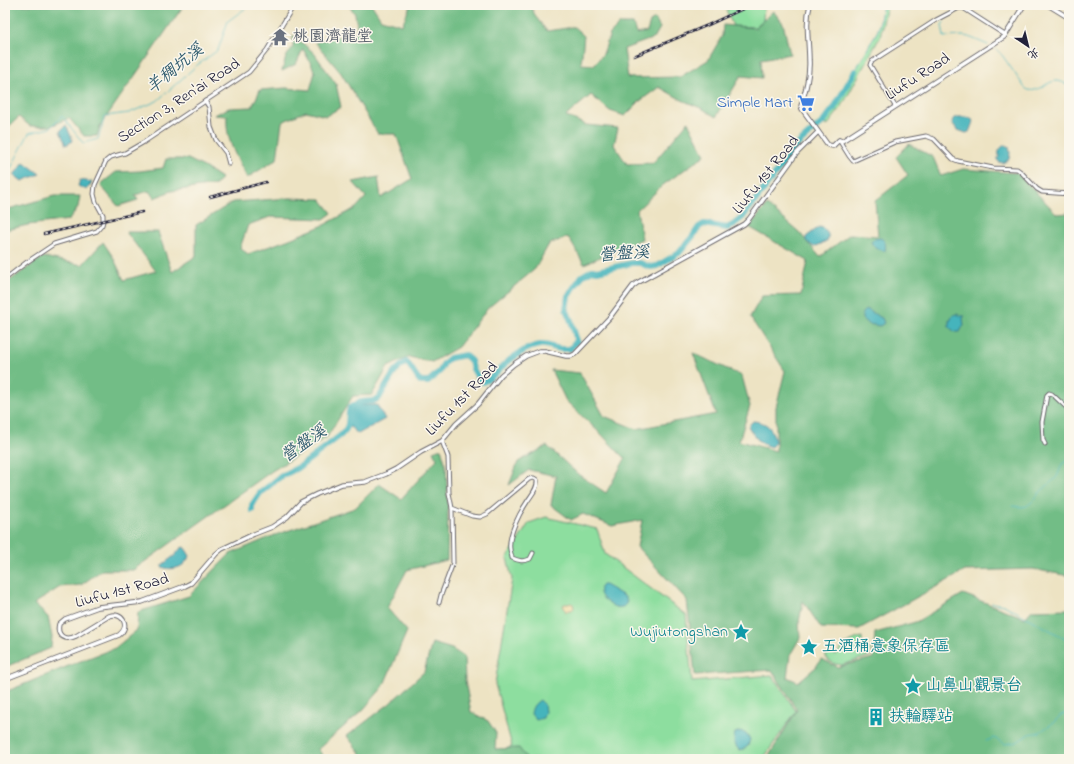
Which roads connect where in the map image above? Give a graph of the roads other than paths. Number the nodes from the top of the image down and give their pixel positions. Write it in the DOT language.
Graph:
graph roads {
  1 [pos="294,5"];
  2 [pos="810,5"];
  3 [pos="1024,5"];
  4 [pos="1048,5"];
  5 [pos="1069,18"];
  6 [pos="1005,35"];
  7 [pos="206,101"];
  8 [pos="895,106"];
  9 [pos="818,132"];
  10 [pos="839,140"];
  11 [pos="229,164"];
  12 [pos="1069,194"];
  13 [pos="5,279"];
  14 [pos="1069,410"];
  15 [pos="442,441"];
  16 [pos="1045,444"];
  17 [pos="452,508"];
  18 [pos="533,553"];
  19 [pos="439,603"];
  20 [pos="5,679"];
  1 -- 7 [label="street, Section 3, Ren'ai Road"];
  2 -- 9 [label="street"];
  3 -- 6 [label="street, Liufu Road"];
  4 -- 5 [label="street"];
  6 -- 8 [label="street, Liufu Road"];
  6 -- 8 [label="street"];
  7 -- 11 [label="street"];
  7 -- 13 [label="street, Section 3, Ren'ai Road"];
  8 -- 10 [label="street, Liufu Road"];
  9 -- 10 [label="street, Liufu Road"];
  9 -- 15 [label="street, Liufu 1st Road"];
  10 -- 12 [label="street"];
  14 -- 16 [label="street"];
  15 -- 17 [label="street"];
  15 -- 20 [label="street, Liufu 1st Road"];
  17 -- 18 [label="street"];
  17 -- 19 [label="street"];
}
